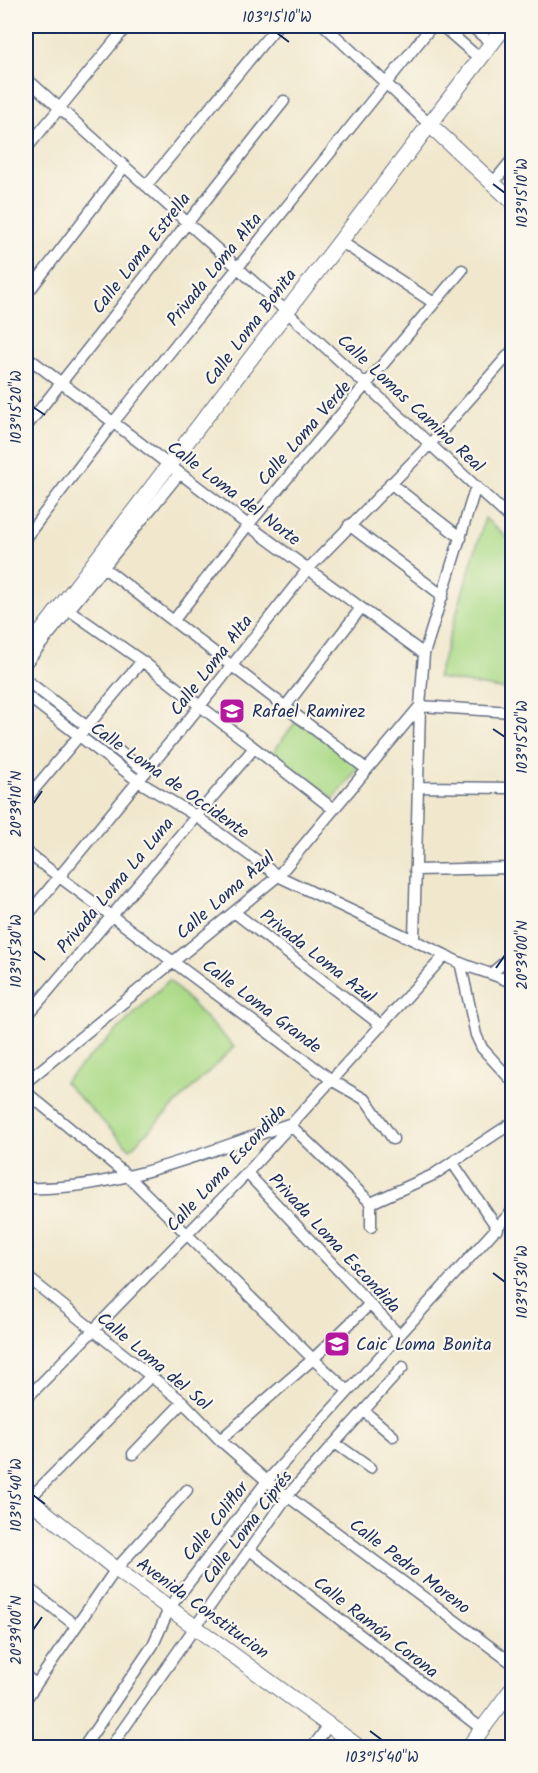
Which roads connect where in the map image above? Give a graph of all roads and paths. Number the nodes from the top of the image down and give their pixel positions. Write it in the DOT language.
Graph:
graph roads {
  1 [pos="127,26"];
  2 [pos="277,26"];
  3 [pos="325,26"];
  4 [pos="432,26"];
  5 [pos="442,26"];
  6 [pos="471,26"];
  7 [pos="505,26"];
  8 [pos="491,43"];
  9 [pos="479,58"];
  10 [pos="26,78"];
  11 [pos="387,83"];
  12 [pos="284,101"];
  13 [pos="59,108"];
  14 [pos="429,124"];
  15 [pos="26,149"];
  16 [pos="513,160"];
  17 [pos="124,167"];
  18 [pos="493,183"];
  19 [pos="146,186"];
  20 [pos="513,201"];
  21 [pos="186,223"];
  22 [pos="340,241"];
  23 [pos="237,266"];
  24 [pos="462,270"];
  25 [pos="26,295"];
  26 [pos="435,303"];
  27 [pos="286,311"];
  28 [pos="513,351"];
  29 [pos="26,356"];
  30 [pos="59,383"];
  31 [pos="367,386"];
  32 [pos="112,424"];
  33 [pos="26,427"];
  34 [pos="431,443"];
  35 [pos="174,470"];
  36 [pos="390,483"];
  37 [pos="476,486"];
  38 [pos="513,520"];
  39 [pos="248,525"];
  40 [pos="350,525"];
  41 [pos="26,537"];
  42 [pos="461,538"];
  43 [pos="103,567"];
  44 [pos="308,569"];
  45 [pos="442,596"];
  46 [pos="361,608"];
  47 [pos="69,610"];
  48 [pos="174,620"];
  49 [pos="26,651"];
  50 [pos="424,654"];
  51 [pos="142,661"];
  52 [pos="26,663"];
  53 [pos="232,666"];
  54 [pos="26,680"];
  55 [pos="26,695"];
  56 [pos="200,706"];
  57 [pos="420,706"];
  58 [pos="285,707"];
  59 [pos="513,712"];
  60 [pos="87,726"];
  61 [pos="79,737"];
  62 [pos="254,748"];
  63 [pos="365,768"];
  64 [pos="146,772"];
  65 [pos="138,781"];
  66 [pos="418,787"];
  67 [pos="513,788"];
  68 [pos="26,799"];
  69 [pos="332,808"];
  70 [pos="196,816"];
  71 [pos="26,852"];
  72 [pos="513,868"];
  73 [pos="415,870"];
  74 [pos="278,876"];
  75 [pos="59,877"];
  76 [pos="234,912"];
  77 [pos="112,915"];
  78 [pos="26,917"];
  79 [pos="414,940"];
  80 [pos="446,956"];
  81 [pos="513,956"];
  82 [pos="174,960"];
  83 [pos="461,966"];
  84 [pos="493,972"];
  85 [pos="513,983"];
  86 [pos="26,1017"];
  87 [pos="382,1026"];
  88 [pos="333,1081"];
  89 [pos="513,1081"];
  90 [pos="26,1082"];
  91 [pos="26,1092"];
  92 [pos="513,1123"];
  93 [pos="289,1124"];
  94 [pos="393,1139"];
  95 [pos="452,1162"];
  96 [pos="247,1173"];
  97 [pos="129,1176"];
  98 [pos="26,1188"];
  99 [pos="371,1203"];
  100 [pos="513,1211"];
  101 [pos="371,1227"];
  102 [pos="498,1229"];
  103 [pos="185,1235"];
  104 [pos="26,1276"];
  105 [pos="370,1304"];
  106 [pos="93,1330"];
  107 [pos="399,1335"];
  108 [pos="313,1359"];
  109 [pos="403,1367"];
  110 [pos="151,1376"];
  111 [pos="347,1390"];
  112 [pos="26,1397"];
  113 [pos="183,1402"];
  114 [pos="365,1412"];
  115 [pos="393,1436"];
  116 [pos="220,1440"];
  117 [pos="335,1443"];
  118 [pos="133,1454"];
  119 [pos="370,1468"];
  120 [pos="267,1481"];
  121 [pos="187,1490"];
  122 [pos="288,1495"];
  123 [pos="26,1499"];
  124 [pos="250,1550"];
  125 [pos="116,1569"];
  126 [pos="26,1586"];
  127 [pos="170,1607"];
  128 [pos="76,1626"];
  129 [pos="194,1626"];
  130 [pos="513,1663"];
  131 [pos="26,1676"];
  132 [pos="36,1685"];
  133 [pos="511,1694"];
  134 [pos="26,1699"];
  135 [pos="329,1725"];
  136 [pos="482,1730"];
  137 [pos="83,1748"];
  138 [pos="110,1748"];
  139 [pos="312,1748"];
  140 [pos="360,1748"];
  141 [pos="468,1748"];
  1 -- 13 [label="street"];
  2 -- 19 [label="street"];
  3 -- 11 [label="street"];
  4 -- 11 [label="street, Privada Loma Alta"];
  5 -- 9 [label="street"];
  6 -- 8 [label="street"];
  7 -- 8 [label="street, Calle Loma Bonita"];
  8 -- 9 [label="street, Calle Loma Bonita"];
  9 -- 14 [label="street, Calle Loma Bonita"];
  10 -- 13 [label="street, Calle Lomas Camino Real"];
  11 -- 14 [label="street"];
  11 -- 23 [label="street, Privada Loma Alta"];
  12 -- 21 [label="street, Calle Loma Estrella"];
  13 -- 15 [label="street"];
  13 -- 17 [label="street, Calle Lomas Camino Real"];
  14 -- 18 [label="street"];
  14 -- 22 [label="street, Calle Loma Bonita"];
  16 -- 18 [label="street"];
  17 -- 19 [label="street, Calle Lomas Camino Real"];
  17 -- 25 [label="street"];
  18 -- 20 [label="street"];
  19 -- 21 [label="street, Calle Lomas Camino Real"];
  21 -- 23 [label="street, Calle Lomas Camino Real"];
  21 -- 30 [label="street, Calle Loma Estrella"];
  22 -- 26 [label="street"];
  22 -- 27 [label="street, Calle Loma Bonita"];
  23 -- 27 [label="street, Calle Lomas Camino Real"];
  23 -- 32 [label="street, Privada Loma Alta"];
  24 -- 26 [label="street, Calle Loma Verde"];
  26 -- 31 [label="street, Calle Loma Verde"];
  27 -- 31 [label="street, Calle Lomas Camino Real"];
  27 -- 35 [label="street, Calle Loma Bonita"];
  28 -- 34 [label="street"];
  29 -- 30 [label="street, Calle Loma del Norte"];
  30 -- 32 [label="street, Calle Loma del Norte"];
  30 -- 33 [label="street, Calle Loma Estrella"];
  31 -- 34 [label="street, Calle Lomas Camino Real"];
  31 -- 39 [label="street, Calle Loma Verde"];
  32 -- 35 [label="street, Calle Loma del Norte"];
  32 -- 41 [label="street, Privada Loma Alta"];
  34 -- 36 [label="street, Calle Loma Alta"];
  34 -- 37 [label="street, Calle Lomas Camino Real"];
  35 -- 39 [label="street, Calle Loma del Norte"];
  35 -- 43 [label="street"];
  35 -- 49 [label="street, Calle Loma Bonita"];
  36 -- 40 [label="street, Calle Loma Alta"];
  36 -- 42 [label="street"];
  37 -- 38 [label="street, Calle Lomas Camino Real"];
  37 -- 42 [label="street"];
  39 -- 44 [label="street, Calle Loma del Norte"];
  39 -- 48 [label="street, Calle Loma Verde"];
  40 -- 44 [label="street, Calle Loma Alta"];
  40 -- 45 [label="street"];
  42 -- 45 [label="street"];
  43 -- 47 [label="street"];
  43 -- 48 [label="street"];
  44 -- 46 [label="street, Calle Loma del Norte"];
  44 -- 53 [label="street, Calle Loma Alta"];
  45 -- 50 [label="street"];
  46 -- 50 [label="street, Calle Loma del Norte"];
  46 -- 58 [label="street"];
  47 -- 51 [label="street"];
  47 -- 52 [label="street"];
  48 -- 53 [label="street"];
  50 -- 57 [label="street"];
  51 -- 56 [label="street"];
  51 -- 60 [label="street"];
  53 -- 56 [label="street, Calle Loma Alta"];
  53 -- 58 [label="street"];
  54 -- 60 [label="street"];
  55 -- 61 [label="street, Calle Loma de Occidente"];
  56 -- 62 [label="street"];
  56 -- 64 [label="street, Calle Loma Alta"];
  57 -- 59 [label="street"];
  57 -- 63 [label="street, Calle Loma Azul"];
  57 -- 66 [label="street"];
  58 -- 63 [label="street"];
  60 -- 61 [label="street"];
  60 -- 64 [label="street"];
  61 -- 65 [label="street, Calle Loma de Occidente"];
  61 -- 68 [label="street"];
  62 -- 69 [label="street"];
  62 -- 70 [label="street, Privada Loma La Luna"];
  63 -- 69 [label="street, Calle Loma Azul"];
  64 -- 65 [label="street, Calle Loma Alta"];
  65 -- 70 [label="street, Calle Loma de Occidente"];
  65 -- 75 [label="street, Calle Loma Alta"];
  66 -- 67 [label="street"];
  66 -- 73 [label="street"];
  69 -- 74 [label="street, Calle Loma Azul"];
  70 -- 74 [label="street, Calle Loma de Occidente"];
  70 -- 77 [label="street, Privada Loma La Luna"];
  71 -- 75 [label="street, Calle Loma Grande"];
  72 -- 73 [label="street"];
  73 -- 79 [label="street"];
  74 -- 76 [label="street, Calle Loma Azul"];
  74 -- 79 [label="street, Calle Loma de Occidente"];
  75 -- 77 [label="street, Calle Loma Grande"];
  75 -- 78 [label="street, Calle Loma Alta"];
  76 -- 82 [label="street, Calle Loma Azul"];
  76 -- 87 [label="street, Privada Loma Azul"];
  77 -- 82 [label="street, Calle Loma Grande"];
  77 -- 86 [label="street, Privada Loma La Luna"];
  79 -- 80 [label="street, Calle Loma de Occidente"];
  80 -- 83 [label="street, Calle Loma de Occidente"];
  80 -- 87 [label="street, Calle Loma Escondida"];
  81 -- 84 [label="street"];
  82 -- 88 [label="street, Calle Loma Grande"];
  82 -- 90 [label="street, Calle Loma Azul"];
  83 -- 84 [label="street, Calle Loma de Occidente"];
  83 -- 89 [label="street"];
  84 -- 85 [label="street, Calle Loma de Occidente"];
  87 -- 88 [label="street, Calle Loma Escondida"];
  88 -- 93 [label="street, Calle Loma Escondida"];
  88 -- 94 [label="street, Calle Loma Grande"];
  91 -- 97 [label="street"];
  92 -- 95 [label="street"];
  93 -- 96 [label="street, Calle Loma Escondida"];
  93 -- 97 [label="street"];
  93 -- 99 [label="street"];
  95 -- 99 [label="street"];
  95 -- 102 [label="street"];
  96 -- 103 [label="street, Calle Loma Escondida"];
  96 -- 105 [label="street, Privada Loma Escondida"];
  97 -- 98 [label="street"];
  97 -- 103 [label="street"];
  99 -- 101 [label="street"];
  100 -- 102 [label="street"];
  102 -- 107 [label="street"];
  103 -- 106 [label="street, Calle Loma Escondida"];
  103 -- 108 [label="street"];
  104 -- 106 [label="street, Calle Loma del Sol"];
  105 -- 107 [label="street, Privada Loma Escondida"];
  105 -- 108 [label="street"];
  106 -- 110 [label="street, Calle Loma del Sol"];
  106 -- 112 [label="street, Calle Loma Escondida"];
  107 -- 111 [label="street, Calle Coliflor"];
  108 -- 111 [label="street"];
  108 -- 116 [label="street"];
  109 -- 114 [label="street, Calle Loma Ciprés"];
  110 -- 113 [label="street, Calle Loma del Sol"];
  110 -- 123 [label="street"];
  111 -- 120 [label="street, Calle Coliflor"];
  113 -- 116 [label="street, Calle Loma del Sol"];
  113 -- 118 [label="street"];
  114 -- 115 [label="street"];
  114 -- 117 [label="street, Calle Loma Ciprés"];
  116 -- 120 [label="street, Calle Loma del Sol"];
  117 -- 119 [label="street"];
  117 -- 122 [label="street, Calle Loma Ciprés"];
  120 -- 122 [label="street, Calle Loma del Sol"];
  120 -- 127 [label="street, Calle Coliflor"];
  121 -- 125 [label="street"];
  122 -- 124 [label="street, Calle Loma Ciprés"];
  122 -- 130 [label="street, Calle Pedro Moreno"];
  123 -- 125 [label="street, Avenida Constitucion"];
  124 -- 129 [label="street, Calle Loma Ciprés"];
  124 -- 136 [label="street, Calle Ramón Corona"];
  125 -- 127 [label="street, Avenida Constitucion"];
  125 -- 128 [label="street"];
  126 -- 128 [label="street"];
  127 -- 129 [label="street, Avenida Constitucion"];
  127 -- 137 [label="street, Calle Coliflor"];
  128 -- 132 [label="street"];
  129 -- 135 [label="street, Avenida Constitucion"];
  129 -- 138 [label="street, Calle Loma Ciprés"];
  131 -- 132 [label="street"];
  132 -- 134 [label="street"];
  133 -- 136 [label="street"];
  135 -- 139 [label="street"];
  135 -- 140 [label="street, Avenida Constitucion"];
  136 -- 141 [label="street"];
}
